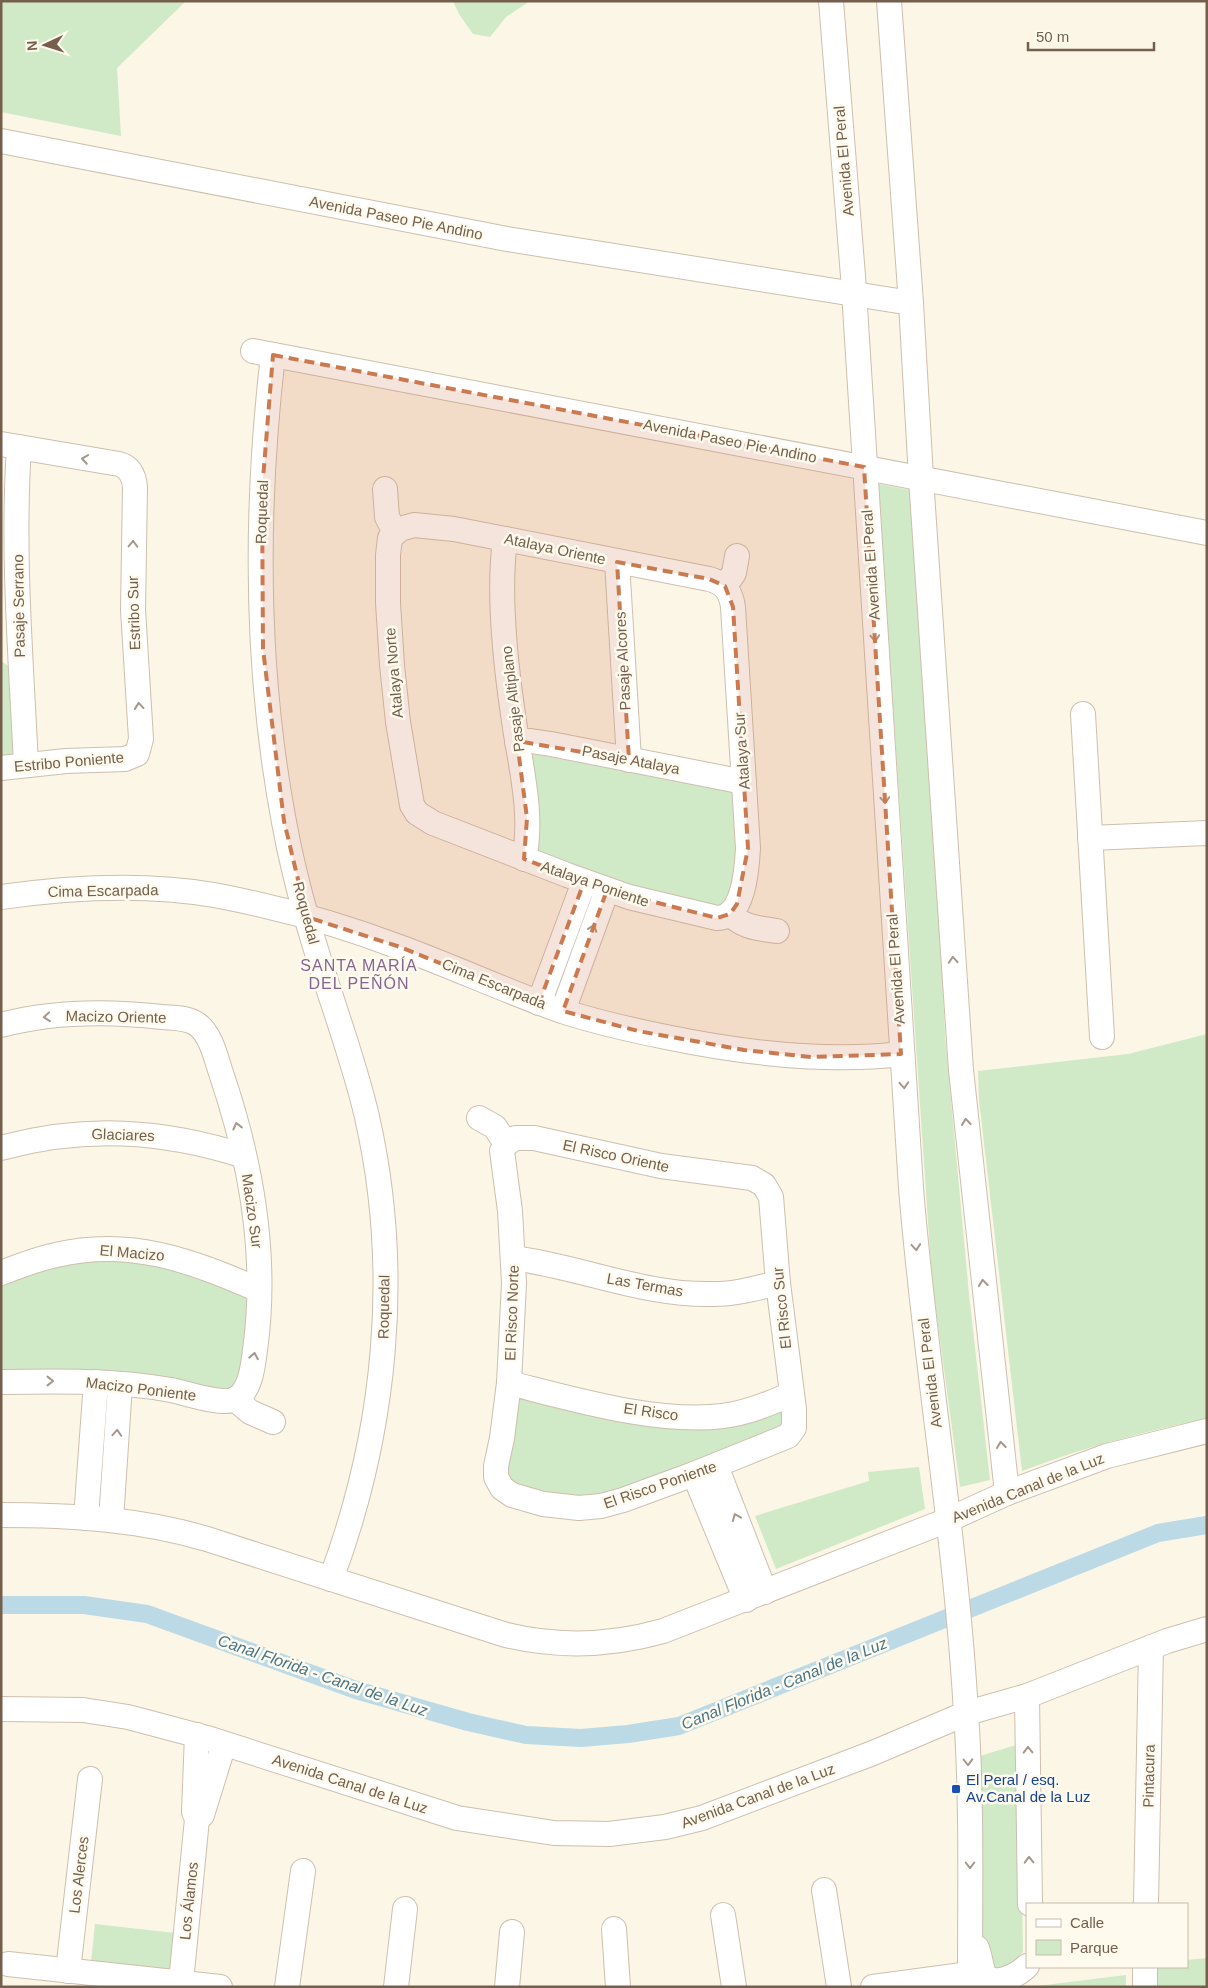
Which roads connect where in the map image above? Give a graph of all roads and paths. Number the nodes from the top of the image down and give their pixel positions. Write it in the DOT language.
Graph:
graph roads {
  1 [pos="831,1"];
  2 [pos="889,1"];
  3 [pos="1,141"];
  4 [pos="854,295"];
  5 [pos="911,303"];
  6 [pos="263,353"];
  7 [pos="10,446"];
  8 [pos="864,467"];
  9 [pos="921,478"];
  10 [pos="385,489"];
  11 [pos="395,532"];
  12 [pos="1207,533"];
  13 [pos="505,539"];
  14 [pos="737,556"];
  15 [pos="617,562"];
  16 [pos="725,586"];
  17 [pos="10,655"];
  18 [pos="1083,714"];
  19 [pos="517,742"];
  20 [pos="137,754"];
  21 [pos="629,760"];
  22 [pos="26,765"];
  23 [pos="1,768"];
  24 [pos="744,782"];
  25 [pos="417,813"];
  26 [pos="1207,833"];
  27 [pos="1090,838"];
  28 [pos="524,859"];
  29 [pos="584,882"];
  30 [pos="607,890"];
  31 [pos="1,897"];
  32 [pos="730,914"];
  33 [pos="307,917"];
  34 [pos="777,930"];
  35 [pos="539,1003"];
  36 [pos="563,1011"];
  37 [pos="1,1025"];
  38 [pos="199,1026"];
  39 [pos="1102,1037"];
  40 [pos="901,1054"];
  41 [pos="479,1118"];
  42 [pos="506,1144"];
  43 [pos="1,1148"];
  44 [pos="244,1156"];
  45 [pos="764,1185"];
  46 [pos="513,1258"];
  47 [pos="1,1273"];
  48 [pos="778,1283"];
  49 [pos="259,1290"];
  50 [pos="1,1382"];
  51 [pos="96,1382"];
  52 [pos="509,1383"];
  53 [pos="120,1385"];
  54 [pos="791,1394"];
  55 [pos="235,1399"];
  56 [pos="273,1422"];
  57 [pos="1207,1431"];
  58 [pos="792,1432"];
  59 [pos="716,1466"];
  60 [pos="694,1474"];
  61 [pos="498,1483"];
  62 [pos="1007,1493"];
  63 [pos="8,1515"];
  64 [pos="86,1518"];
  65 [pos="111,1520"];
  66 [pos="948,1520"];
  67 [pos="331,1579"];
  68 [pos="756,1596"];
  69 [pos="1207,1629"];
  70 [pos="1151,1648"];
  71 [pos="1027,1696"];
  72 [pos="1,1709"];
  73 [pos="966,1713"];
  74 [pos="197,1735"];
  75 [pos="224,1744"];
  76 [pos="90,1779"];
  77 [pos="197,1819"];
  78 [pos="303,1871"];
  79 [pos="824,1890"];
  80 [pos="1030,1903"];
  81 [pos="1146,1903"];
  82 [pos="405,1909"];
  83 [pos="723,1916"];
  84 [pos="614,1929"];
  85 [pos="512,1932"];
  86 [pos="970,1936"];
  87 [pos="8,1964"];
  88 [pos="1026,1967"];
  89 [pos="1030,1968"];
  90 [pos="1145,1968"];
  91 [pos="68,1971"];
  92 [pos="971,1981"];
  93 [pos="181,1982"];
  94 [pos="220,1987"];
  95 [pos="287,1987"];
  96 [pos="396,1987"];
  97 [pos="506,1987"];
  98 [pos="618,1987"];
  99 [pos="734,1987"];
  100 [pos="839,1987"];
  101 [pos="873,1987"];
  102 [pos="1030,1987"];
  103 [pos="1145,1987"];
  1 -- 4 [label="street, Avenida El Peral"];
  2 -- 5 [label="street"];
  3 -- 4 [label="street, Avenida Paseo Pie Andino"];
  4 -- 5 [label="street, Avenida Paseo Pie Andino"];
  4 -- 8 [label="street, Avenida El Peral"];
  5 -- 9 [label="street"];
  6 -- 8 [label="street, Avenida Paseo Pie Andino"];
  6 -- 33 [label="street, Roquedal"];
  7 -- 17 [label="street, Pasaje Serrano"];
  20 -- 7 [label="street, Estribo Sur, one-way"];
  8 -- 9 [label="street, Avenida Paseo Pie Andino"];
  8 -- 40 [label="street, Avenida El Peral, one-way"];
  9 -- 12 [label="street, Avenida Paseo Pie Andino"];
  62 -- 9 [label="street, one-way"];
  10 -- 11 [label="street"];
  11 -- 13 [label="street, Atalaya Oriente"];
  11 -- 25 [label="street, Atalaya Norte"];
  13 -- 15 [label="street, Atalaya Oriente"];
  13 -- 19 [label="street, Pasaje Altiplano"];
  14 -- 16 [label="street"];
  15 -- 16 [label="street, Atalaya Oriente"];
  15 -- 21 [label="street, Pasaje Alcores"];
  16 -- 24 [label="street, Atalaya Sur"];
  17 -- 22 [label="street, Pasaje Serrano"];
  18 -- 27 [label="street"];
  19 -- 21 [label="street, Pasaje Atalaya"];
  19 -- 28 [label="street, Pasaje Altiplano"];
  20 -- 22 [label="street, Estribo Poniente"];
  21 -- 24 [label="street, Pasaje Atalaya"];
  22 -- 23 [label="street, Estribo Poniente"];
  24 -- 32 [label="street, Atalaya Sur"];
  25 -- 28 [label="street, Atalaya Poniente"];
  26 -- 27 [label="street"];
  27 -- 39 [label="street"];
  28 -- 29 [label="street, Atalaya Poniente"];
  29 -- 30 [label="street, Atalaya Poniente"];
  29 -- 35 [label="street"];
  30 -- 32 [label="street, Atalaya Poniente"];
  36 -- 30 [label="street, one-way"];
  31 -- 33 [label="street, Cima Escarpada"];
  32 -- 34 [label="street"];
  33 -- 35 [label="street, Cima Escarpada"];
  33 -- 67 [label="street, Roquedal"];
  35 -- 36 [label="street, Cima Escarpada"];
  36 -- 40 [label="street, Cima Escarpada"];
  38 -- 37 [label="street, Macizo Oriente, one-way"];
  44 -- 38 [label="street, Macizo Sur, one-way"];
  40 -- 66 [label="street, Avenida El Peral, one-way"];
  41 -- 42 [label="street"];
  42 -- 45 [label="street, El Risco Oriente"];
  42 -- 46 [label="street, El Risco Norte"];
  43 -- 44 [label="street, Glaciares"];
  44 -- 49 [label="street, Macizo Sur"];
  45 -- 48 [label="street, El Risco Sur"];
  46 -- 48 [label="street, Las Termas"];
  46 -- 52 [label="street, El Risco Norte"];
  47 -- 49 [label="street, El Macizo"];
  48 -- 54 [label="street, El Risco Sur"];
  55 -- 49 [label="street, Macizo Sur, one-way"];
  50 -- 51 [label="street, Macizo Poniente, one-way"];
  51 -- 53 [label="street, Macizo Poniente"];
  51 -- 64 [label="street"];
  52 -- 54 [label="street, El Risco"];
  52 -- 61 [label="street, El Risco Norte"];
  53 -- 55 [label="street, Macizo Poniente"];
  65 -- 53 [label="street, one-way"];
  54 -- 58 [label="street, El Risco Sur"];
  55 -- 56 [label="street"];
  57 -- 62 [label="street, Avenida Canal de la Luz"];
  58 -- 59 [label="street, El Risco Poniente"];
  59 -- 60 [label="street, El Risco Poniente"];
  68 -- 59 [label="street, one-way"];
  60 -- 61 [label="street, El Risco Poniente"];
  60 -- 68 [label="street"];
  62 -- 66 [label="street, Avenida Canal de la Luz"];
  63 -- 64 [label="street, Avenida Canal de la Luz"];
  64 -- 65 [label="street, Avenida Canal de la Luz"];
  65 -- 67 [label="street, Avenida Canal de la Luz"];
  66 -- 68 [label="street, Avenida Canal de la Luz"];
  66 -- 73 [label="street, Avenida El Peral"];
  67 -- 68 [label="street, Avenida Canal de la Luz"];
  69 -- 70 [label="street, Avenida Canal de la Luz"];
  70 -- 71 [label="street, Avenida Canal de la Luz"];
  70 -- 81 [label="street, Pintacura"];
  71 -- 73 [label="street, Avenida Canal de la Luz"];
  80 -- 71 [label="street, one-way"];
  72 -- 74 [label="street, Avenida Canal de la Luz"];
  73 -- 75 [label="street, Avenida Canal de la Luz"];
  73 -- 86 [label="street, Avenida El Peral, one-way"];
  74 -- 75 [label="street, Avenida Canal de la Luz"];
  74 -- 77 [label="street, Los Álamos"];
  75 -- 77 [label="street, Los Álamos"];
  76 -- 91 [label="street, Los Alerces"];
  77 -- 93 [label="street, Los Álamos"];
  78 -- 95 [label="street"];
  79 -- 100 [label="street"];
  82 -- 96 [label="street"];
  83 -- 99 [label="street"];
  84 -- 98 [label="street"];
  85 -- 97 [label="street"];
  86 -- 88 [label="street, Avenida El Peral"];
  86 -- 92 [label="street, Avenida El Peral"];
  87 -- 91 [label="street"];
  89 -- 102 [label="street"];
  90 -- 103 [label="street"];
  91 -- 93 [label="street"];
  92 -- 101 [label="street"];
  93 -- 94 [label="street"];
}
